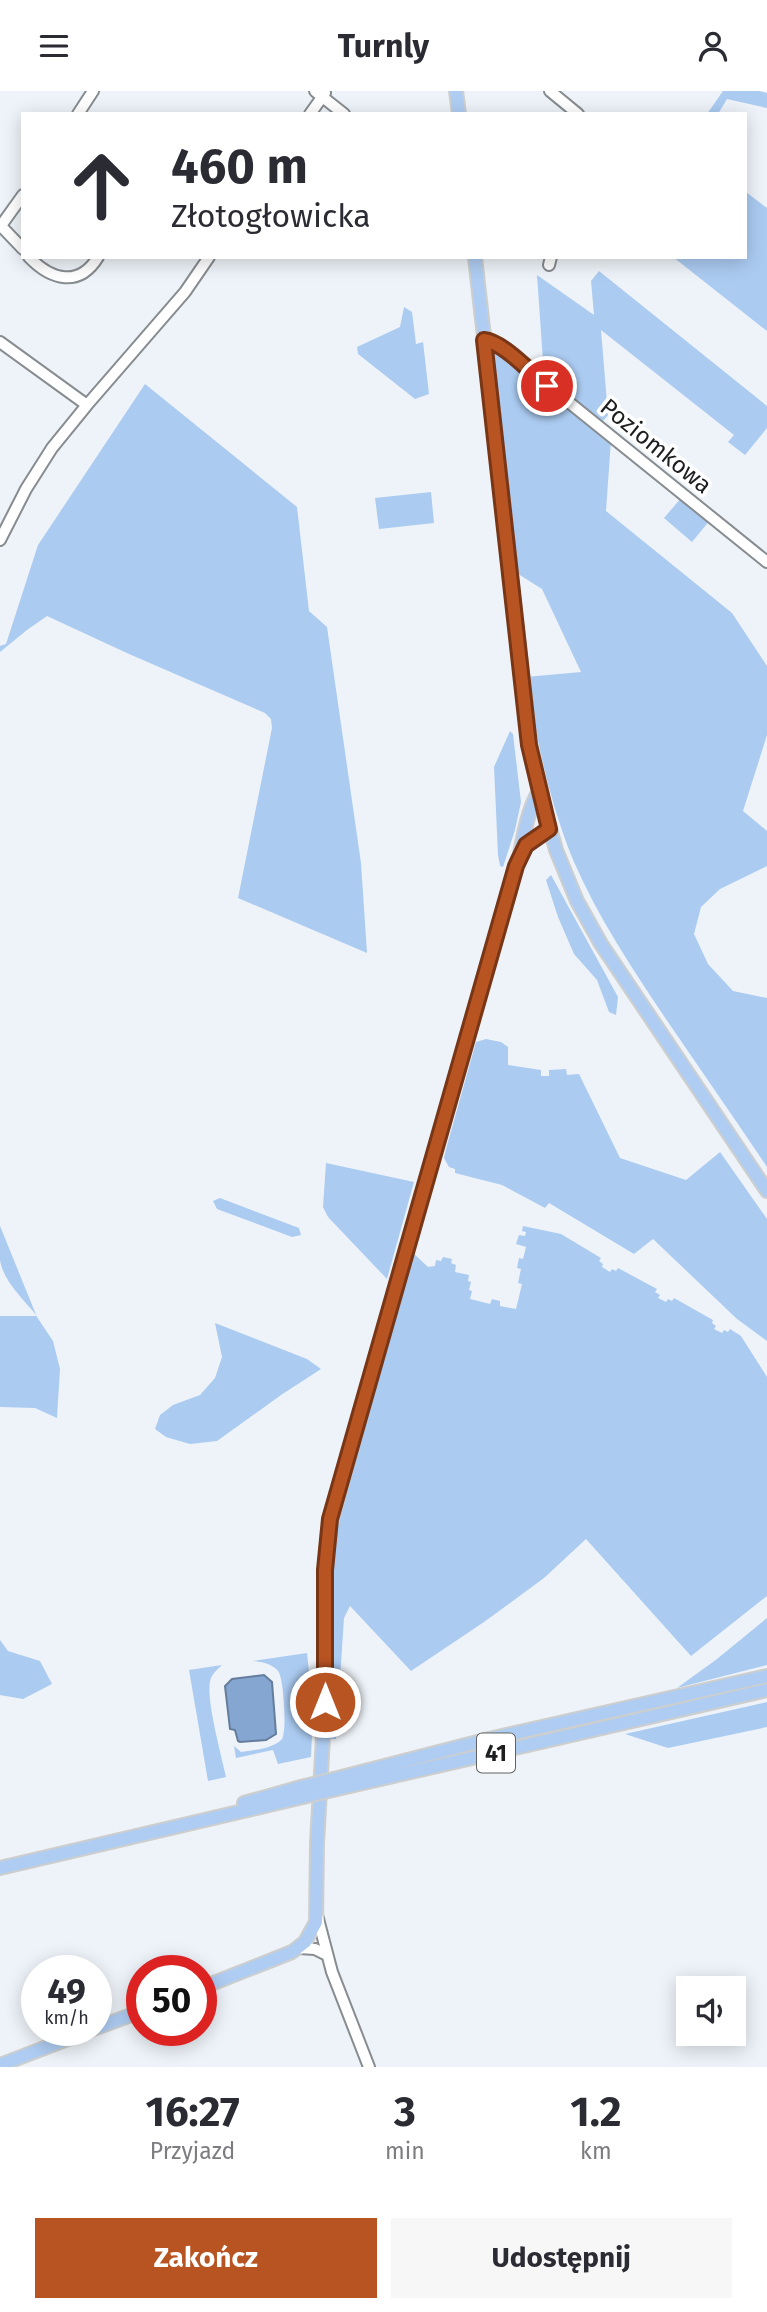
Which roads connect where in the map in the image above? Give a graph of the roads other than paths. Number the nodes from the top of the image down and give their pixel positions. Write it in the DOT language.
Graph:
graph roads {
  1 [pos="93,91"];
  2 [pos="456,91"];
  3 [pos="550,91"];
  4 [pos="321,93"];
  5 [pos="79,112"];
  6 [pos="311,112"];
  7 [pos="343,112"];
  8 [pos="459,112"];
  9 [pos="576,112"];
  10 [pos="21,198"];
  11 [pos="0,227"];
  12 [pos="21,247"];
  13 [pos="32,259"];
  14 [pos="96,259"];
  15 [pos="208,259"];
  16 [pos="475,259"];
  17 [pos="484,340"];
  18 [pos="0,342"];
  19 [pos="87,405"];
  20 [pos="0,540"];
  21 [pos="767,562"];
  22 [pos="539,791"];
  23 [pos="549,829"];
  24 [pos="524,835"];
  25 [pos="556,850"];
  26 [pos="520,854"];
  27 [pos="767,1192"];
  28 [pos="767,1677"];
  29 [pos="767,1690"];
  30 [pos="335,1784"];
  31 [pos="302,1792"];
  32 [pos="0,1860"];
  33 [pos="0,1868"];
  34 [pos="317,1915"];
  35 [pos="299,1948"];
  36 [pos="327,1955"];
  37 [pos="217,1982"];
  38 [pos="49,2046"];
  39 [pos="0,2065"];
  40 [pos="369,2067"];
  1 -- 5 [label="street"];
  2 -- 8 [label="main road"];
  3 -- 9 [label="street"];
  4 -- 6 [label="street"];
  4 -- 7 [label="street"];
  10 -- 11 [label="street"];
  11 -- 12 [label="street"];
  13 -- 14 [label="street"];
  15 -- 19 [label="street"];
  16 -- 17 [label="main road"];
  17 -- 21 [label="street, Poziomkowa"];
  17 -- 22 [label="main road"];
  18 -- 19 [label="street"];
  19 -- 20 [label="street"];
  22 -- 23 [label="main road"];
  22 -- 24 [label="main road"];
  23 -- 24 [label="main road"];
  23 -- 25 [label="main road"];
  23 -- 26 [label="main road"];
  24 -- 26 [label="main road"];
  25 -- 26 [label="main road"];
  25 -- 27 [label="main road"];
  26 -- 34 [label="main road"];
  28 -- 30 [label="main road, 41"];
  29 -- 30 [label="main road, 41"];
  30 -- 31 [label="main road, 41, bridge"];
  31 -- 32 [label="main road, 41"];
  31 -- 33 [label="main road, 41"];
  34 -- 35 [label="main road"];
  34 -- 36 [label="street"];
  35 -- 36 [label="street"];
  35 -- 37 [label="main road"];
  36 -- 40 [label="street"];
  38 -- 39 [label="main road"];
}
